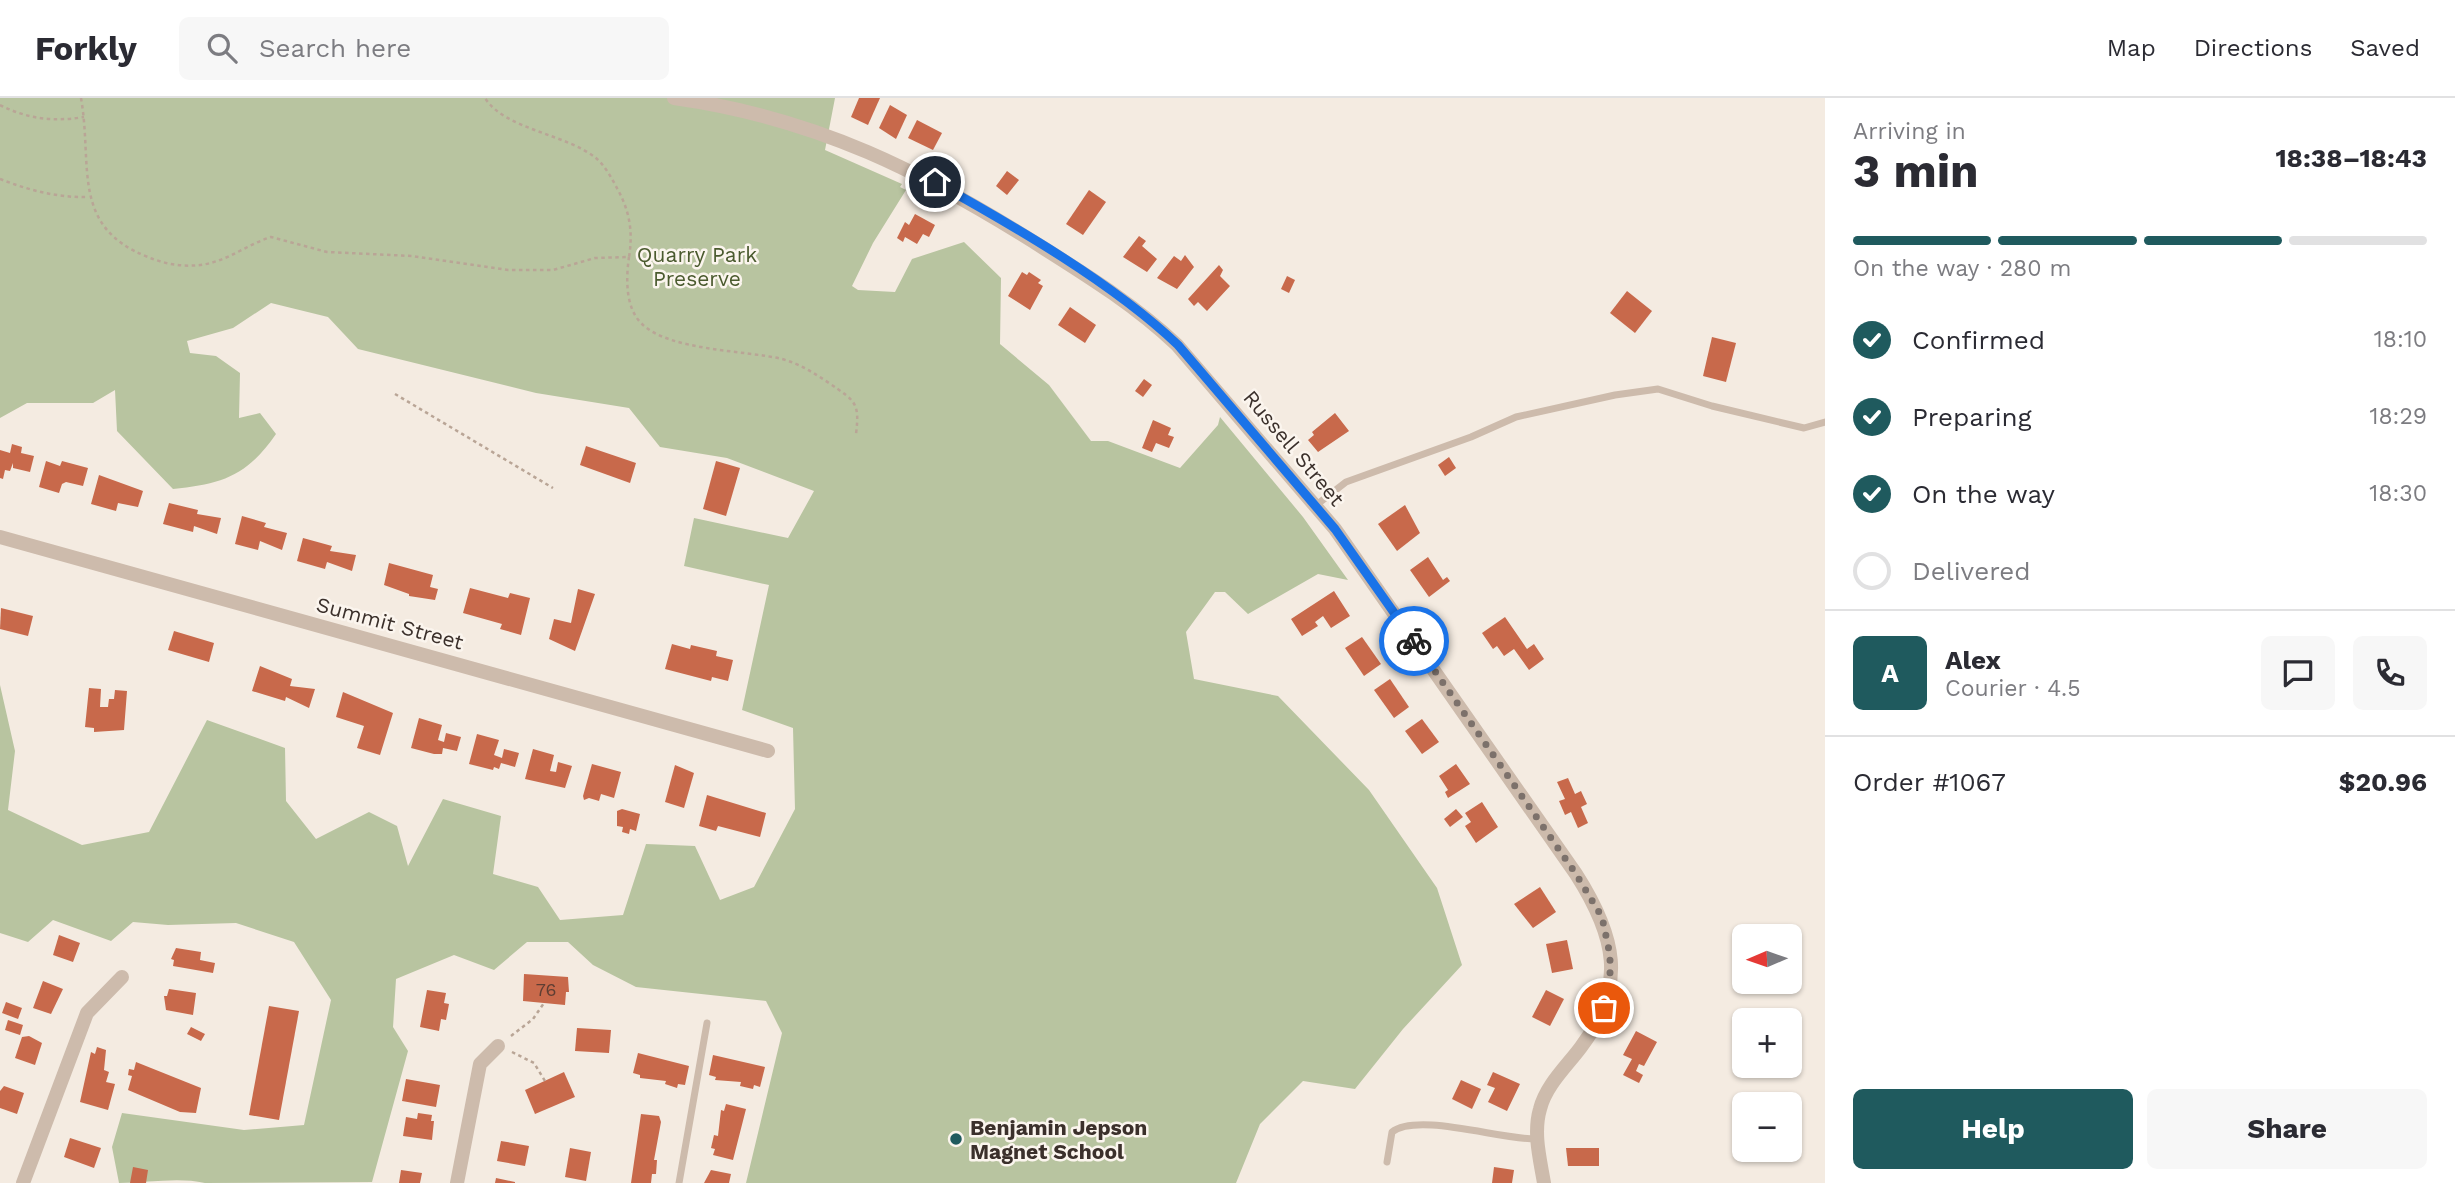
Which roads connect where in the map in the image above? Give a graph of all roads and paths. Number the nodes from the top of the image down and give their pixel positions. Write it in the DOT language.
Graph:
graph roads {
  1 [pos="80,98"];
  2 [pos="485,98"];
  3 [pos="674,98"];
  4 [pos="0,105"];
  5 [pos="84,117"];
  6 [pos="0,179"];
  7 [pos="90,197"];
  8 [pos="629,257"];
  9 [pos="395,394"];
  10 [pos="1825,422"];
  11 [pos="856,434"];
  12 [pos="553,488"];
  13 [pos="1315,506"];
  14 [pos="0,537"];
  15 [pos="768,751"];
  16 [pos="122,977"];
  17 [pos="544,1003"];
  18 [pos="707,1023"];
  19 [pos="498,1046"];
  20 [pos="545,1081"];
  21 [pos="1537,1139"];
  22 [pos="1387,1162"];
  23 [pos="23,1183"];
  24 [pos="457,1183"];
  25 [pos="679,1183"];
  26 [pos="1544,1183"];
  1 -- 5 [label="path"];
  2 -- 8 [label="path"];
  3 -- 13 [label="street, Russell Street"];
  4 -- 5 [label="path"];
  5 -- 7 [label="path"];
  6 -- 7 [label="path"];
  7 -- 8 [label="path"];
  8 -- 11 [label="path"];
  9 -- 12 [label="path"];
  10 -- 13 [label="lane"];
  13 -- 21 [label="street, Russell Street"];
  14 -- 15 [label="street, Summit Street"];
  16 -- 23 [label="street"];
  17 -- 19 [label="path"];
  18 -- 25 [label="lane"];
  19 -- 20 [label="path"];
  19 -- 24 [label="street"];
  21 -- 22 [label="lane"];
  21 -- 26 [label="street, Russell Street"];
}
